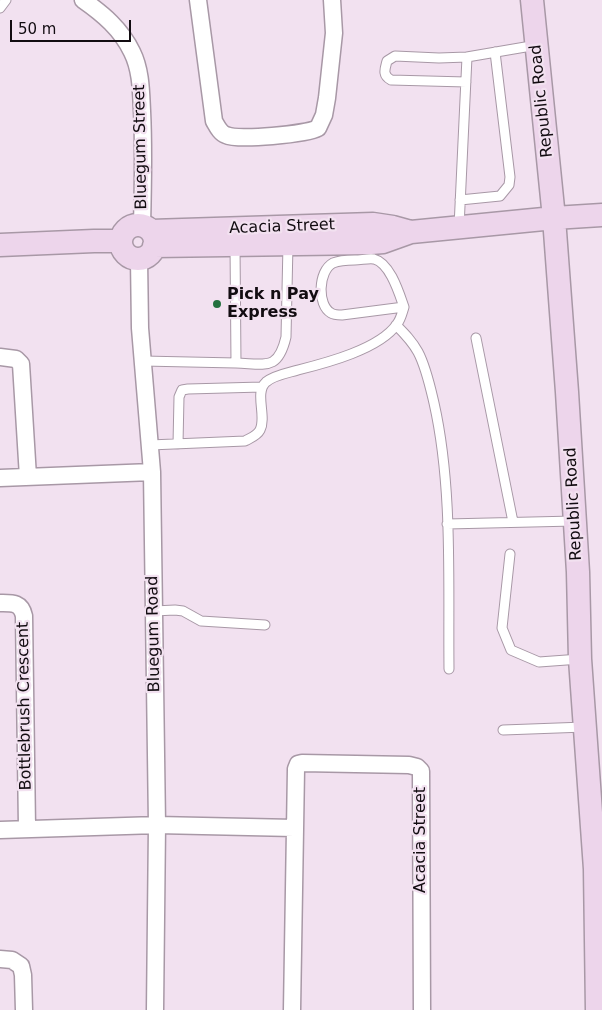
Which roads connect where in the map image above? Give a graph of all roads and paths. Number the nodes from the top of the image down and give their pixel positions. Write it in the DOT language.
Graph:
graph roads {
  1 [pos="6,0"];
  2 [pos="83,0"];
  3 [pos="198,0"];
  4 [pos="332,0"];
  5 [pos="532,0"];
  6 [pos="0,8"];
  7 [pos="537,45"];
  8 [pos="494,52"];
  9 [pos="467,56"];
  10 [pos="466,82"];
  11 [pos="460,200"];
  12 [pos="602,215"];
  13 [pos="554,218"];
  14 [pos="459,227"];
  15 [pos="411,232"];
  16 [pos="146,240"];
  17 [pos="288,244"];
  18 [pos="0,245"];
  19 [pos="235,245"];
  20 [pos="404,307"];
  21 [pos="396,325"];
  22 [pos="476,338"];
  23 [pos="0,357"];
  24 [pos="143,361"];
  25 [pos="236,363"];
  26 [pos="262,387"];
  27 [pos="178,444"];
  28 [pos="150,445"];
  29 [pos="152,472"];
  30 [pos="28,477"];
  31 [pos="0,478"];
  32 [pos="575,521"];
  33 [pos="513,522"];
  34 [pos="447,524"];
  35 [pos="510,554"];
  36 [pos="0,603"];
  37 [pos="154,611"];
  38 [pos="265,625"];
  39 [pos="580,659"];
  40 [pos="449,669"];
  41 [pos="585,727"];
  42 [pos="503,730"];
  43 [pos="157,825"];
  44 [pos="27,828"];
  45 [pos="294,828"];
  46 [pos="0,830"];
  47 [pos="0,959"];
  48 [pos="24,1010"];
  49 [pos="155,1010"];
  50 [pos="292,1010"];
  51 [pos="422,1010"];
  52 [pos="598,1010"];
  1 -- 6 [label="lane"];
  2 -- 16 [label="street, Bluegum Street"];
  3 -- 4 [label="street"];
  5 -- 7 [label="street, Republic Road"];
  7 -- 8 [label="lane"];
  7 -- 13 [label="street, Republic Road"];
  8 -- 9 [label="lane"];
  8 -- 11 [label="lane"];
  9 -- 10 [label="lane"];
  9 -- 10 [label="lane"];
  10 -- 11 [label="lane"];
  11 -- 14 [label="lane"];
  12 -- 13 [label="street, Acacia Street"];
  13 -- 14 [label="street, Acacia Street"];
  13 -- 32 [label="street, Republic Road"];
  14 -- 15 [label="street, Acacia Street"];
  15 -- 16 [label="street, Acacia Street"];
  15 -- 17 [label="street, Acacia Street"];
  16 -- 18 [label="street"];
  16 -- 19 [label="street, Acacia Street"];
  16 -- 24 [label="street, Bluegum Road"];
  17 -- 19 [label="street, Acacia Street"];
  17 -- 25 [label="lane"];
  19 -- 25 [label="lane"];
  20 -- 20 [label="lane"];
  20 -- 21 [label="lane"];
  21 -- 26 [label="lane"];
  21 -- 34 [label="lane"];
  22 -- 33 [label="lane"];
  23 -- 30 [label="street"];
  24 -- 25 [label="lane"];
  24 -- 28 [label="street, Bluegum Road"];
  26 -- 27 [label="lane"];
  26 -- 27 [label="lane"];
  27 -- 28 [label="lane"];
  28 -- 29 [label="street, Bluegum Road"];
  29 -- 30 [label="street"];
  29 -- 37 [label="street, Bluegum Road"];
  30 -- 31 [label="street"];
  32 -- 33 [label="lane"];
  32 -- 39 [label="street, Republic Road"];
  33 -- 34 [label="lane"];
  34 -- 40 [label="lane"];
  35 -- 39 [label="lane"];
  36 -- 44 [label="street, Bottlebrush Crescent"];
  37 -- 38 [label="lane"];
  37 -- 43 [label="street, Bluegum Road"];
  39 -- 41 [label="street, Republic Road"];
  41 -- 42 [label="lane"];
  41 -- 52 [label="street, Republic Road"];
  43 -- 44 [label="street"];
  43 -- 45 [label="street"];
  43 -- 49 [label="street, Bluegum Road"];
  44 -- 46 [label="street"];
  45 -- 50 [label="street, Acacia Street"];
  45 -- 51 [label="street, Acacia Street"];
  47 -- 48 [label="street"];
}
